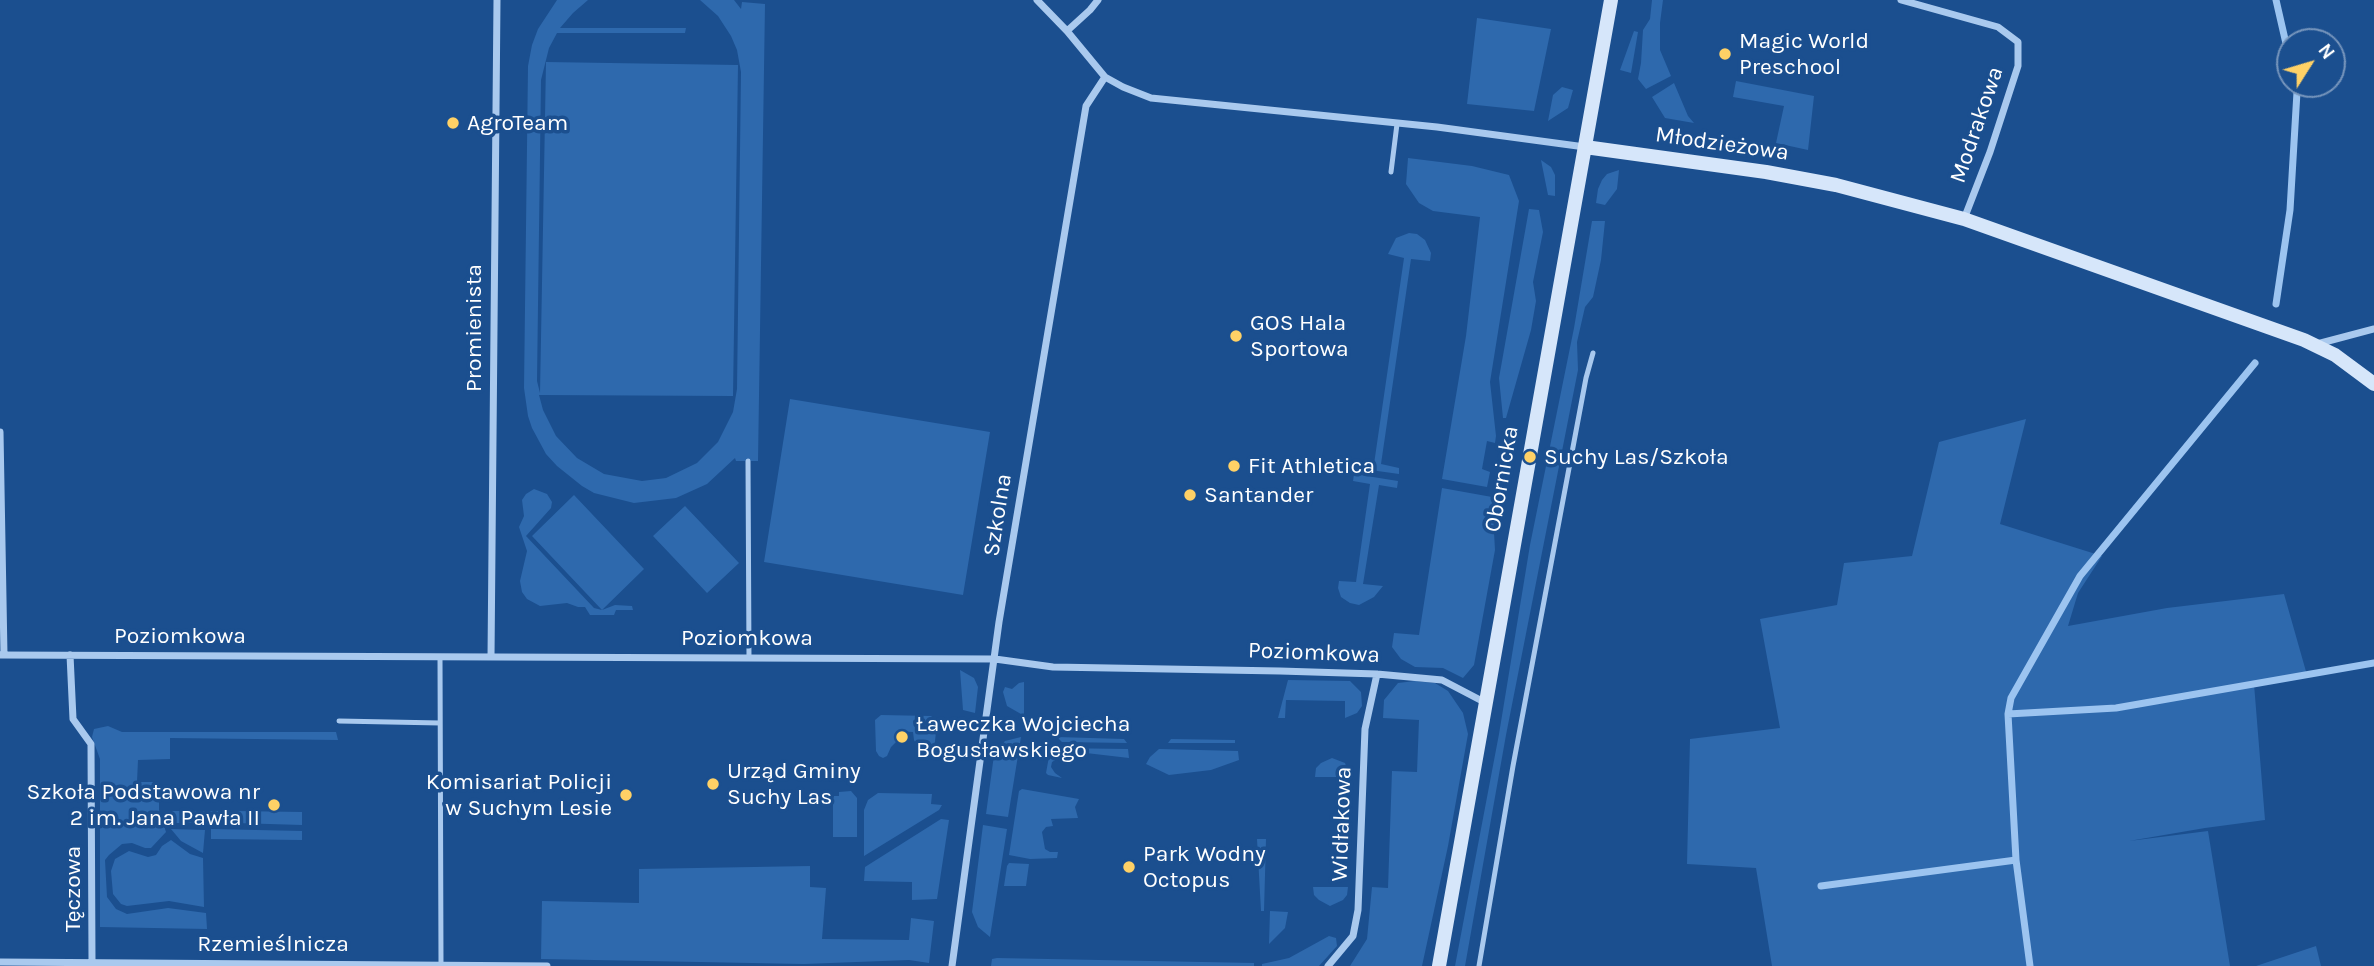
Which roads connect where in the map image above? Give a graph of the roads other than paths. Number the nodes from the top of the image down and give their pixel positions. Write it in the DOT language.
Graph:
graph roads {
  1 [pos="497,0"];
  2 [pos="1037,0"];
  3 [pos="1098,0"];
  4 [pos="1611,0"];
  5 [pos="1901,0"];
  6 [pos="1067,31"];
  7 [pos="1105,77"];
  8 [pos="1397,124"];
  9 [pos="1585,147"];
  10 [pos="1391,172"];
  11 [pos="1964,219"];
  12 [pos="2374,329"];
  13 [pos="2314,344"];
  14 [pos="1593,353"];
  15 [pos="2374,384"];
  16 [pos="0,432"];
  17 [pos="748,461"];
  18 [pos="2,655"];
  19 [pos="70,655"];
  20 [pos="440,657"];
  21 [pos="491,657"];
  22 [pos="749,658"];
  23 [pos="995,659"];
  24 [pos="1377,674"];
  25 [pos="1486,704"];
  26 [pos="339,721"];
  27 [pos="440,723"];
  28 [pos="92,961"];
  29 [pos="0,962"];
  30 [pos="441,964"];
  31 [pos="547,966"];
  32 [pos="952,966"];
  33 [pos="1328,966"];
  34 [pos="1439,966"];
  35 [pos="1479,966"];
  1 -- 21 [label="street, Promienista"];
  2 -- 6 [label="street"];
  3 -- 6 [label="street"];
  4 -- 9 [label="main road, Obornicka"];
  5 -- 11 [label="street, Modrakowa"];
  6 -- 7 [label="street"];
  7 -- 8 [label="street, Młodzieżowa"];
  7 -- 23 [label="street, Szkolna"];
  8 -- 9 [label="street, Młodzieżowa"];
  8 -- 10 [label="lane"];
  9 -- 11 [label="main road, Młodzieżowa"];
  9 -- 25 [label="main road, Obornicka"];
  11 -- 13 [label="main road, Młodzieżowa"];
  12 -- 13 [label="street"];
  13 -- 15 [label="main road, Młodzieżowa"];
  14 -- 35 [label="lane"];
  16 -- 18 [label="street"];
  17 -- 22 [label="lane"];
  18 -- 19 [label="street, Poziomkowa"];
  19 -- 20 [label="street, Poziomkowa"];
  19 -- 28 [label="street, Tęczowa"];
  20 -- 21 [label="street, Poziomkowa"];
  20 -- 27 [label="lane"];
  21 -- 22 [label="street, Poziomkowa"];
  22 -- 23 [label="street, Poziomkowa"];
  23 -- 24 [label="street, Poziomkowa"];
  23 -- 32 [label="street, Szkolna"];
  24 -- 25 [label="street, Poziomkowa"];
  24 -- 33 [label="street, Widłakowa"];
  25 -- 34 [label="main road, Obornicka"];
  26 -- 27 [label="lane"];
  27 -- 30 [label="lane"];
  28 -- 29 [label="street, Rzemieślnicza"];
  28 -- 30 [label="street, Rzemieślnicza"];
  30 -- 31 [label="street, Rzemieślnicza"];
}
